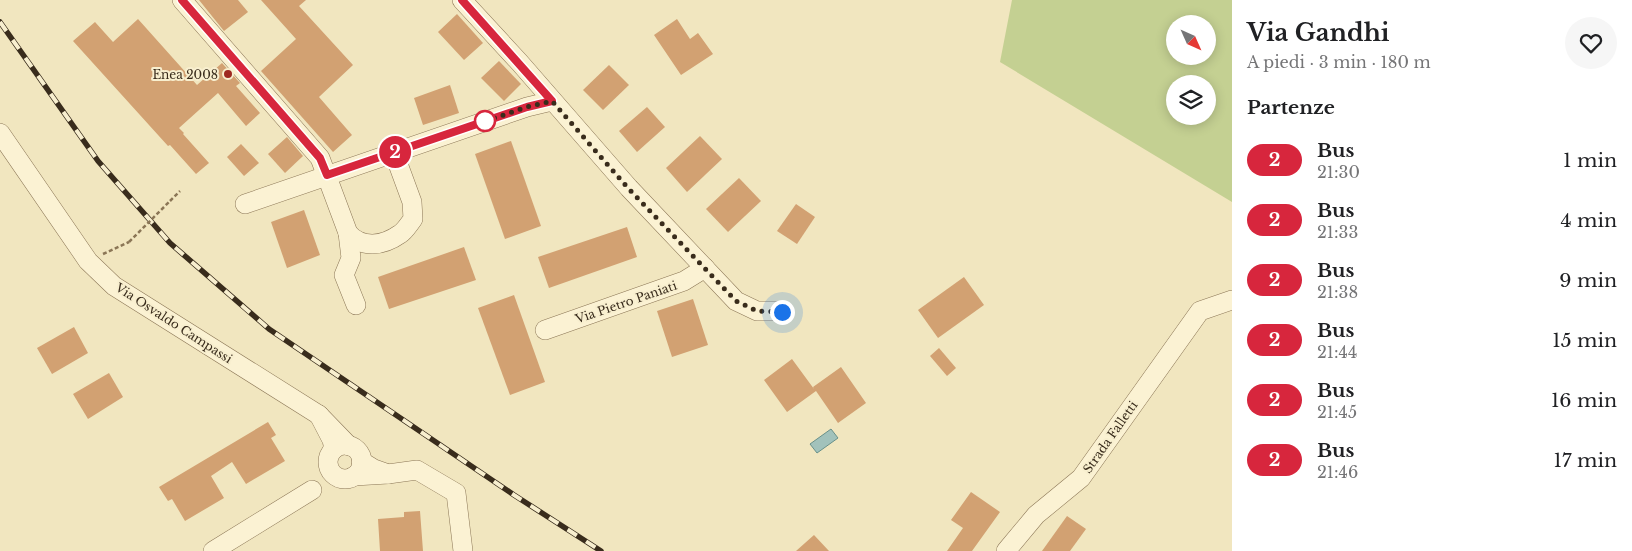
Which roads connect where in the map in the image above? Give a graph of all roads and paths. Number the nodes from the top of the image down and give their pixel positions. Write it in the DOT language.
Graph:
graph roads {
  1 [pos="182,0"];
  2 [pos="462,0"];
  3 [pos="552,101"];
  4 [pos="0,134"];
  5 [pos="394,152"];
  6 [pos="327,175"];
  7 [pos="180,191"];
  8 [pos="245,204"];
  9 [pos="348,233"];
  10 [pos="88,260"];
  11 [pos="704,268"];
  12 [pos="1232,300"];
  13 [pos="356,305"];
  14 [pos="782,312"];
  15 [pos="545,330"];
  16 [pos="344,462"];
  17 [pos="213,551"];
  18 [pos="463,551"];
  19 [pos="1006,551"];
  1 -- 6 [label="street"];
  2 -- 3 [label="street"];
  3 -- 5 [label="street"];
  3 -- 11 [label="street"];
  4 -- 10 [label="street, Via Osvaldo Campassi"];
  5 -- 6 [label="street"];
  5 -- 9 [label="street"];
  6 -- 8 [label="street"];
  6 -- 9 [label="street"];
  7 -- 10 [label="path, bridge"];
  9 -- 13 [label="street"];
  10 -- 16 [label="street, Via Osvaldo Campassi"];
  11 -- 14 [label="street"];
  11 -- 15 [label="street, Via Pietro Paniati"];
  12 -- 19 [label="street, Strada Falletti"];
  16 -- 17 [label="street"];
  16 -- 18 [label="street"];
}
